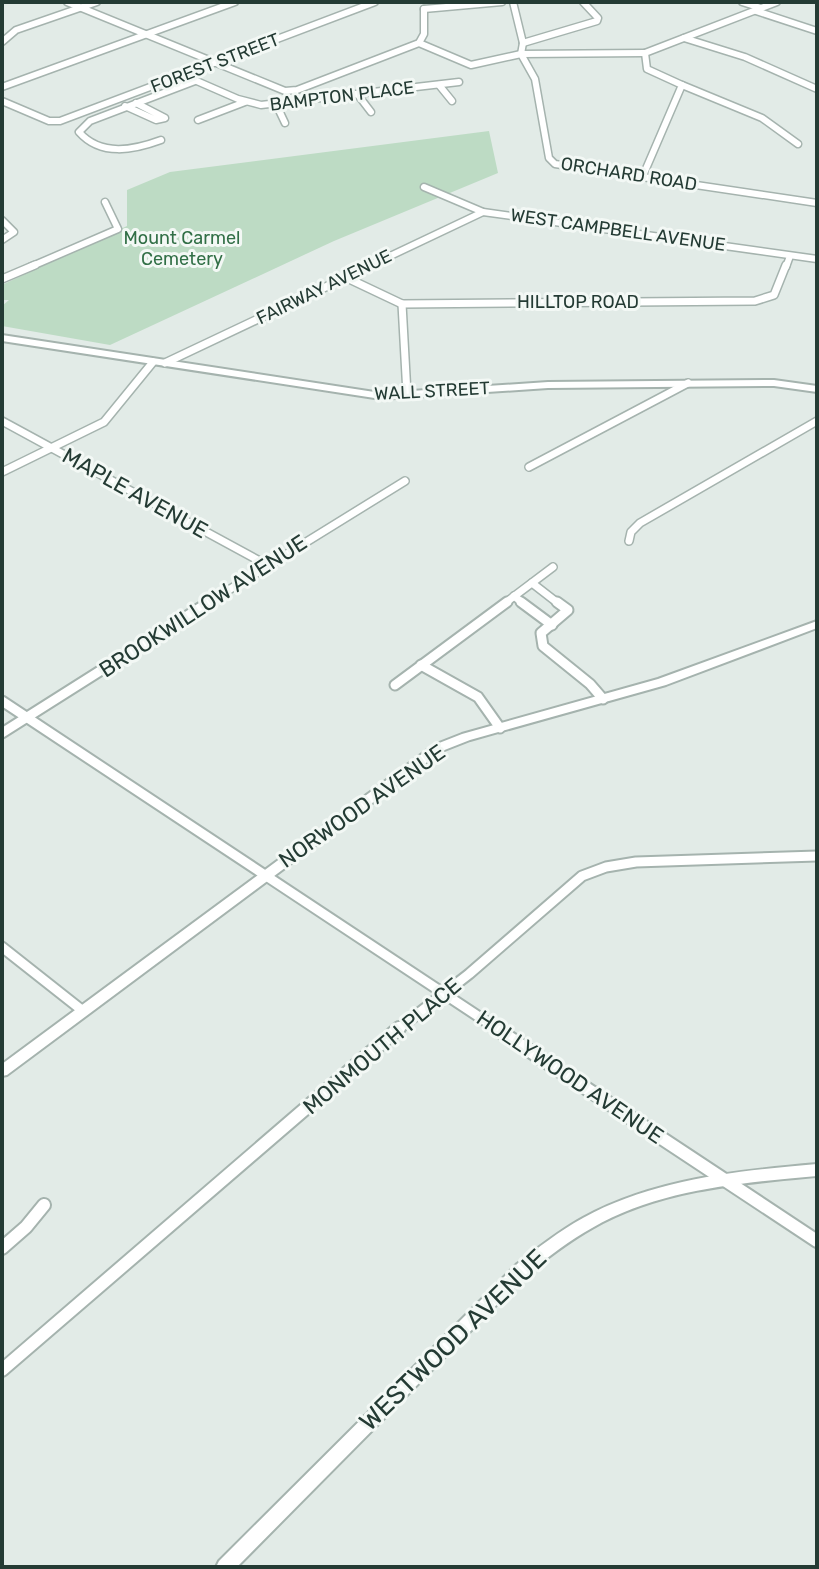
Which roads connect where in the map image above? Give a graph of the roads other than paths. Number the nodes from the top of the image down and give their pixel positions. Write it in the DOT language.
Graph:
graph roads {
  1 [pos="67,2"];
  2 [pos="97,2"];
  3 [pos="235,2"];
  4 [pos="375,2"];
  5 [pos="502,2"];
  6 [pos="513,2"];
  7 [pos="583,2"];
  8 [pos="742,2"];
  9 [pos="777,2"];
  10 [pos="416,3"];
  11 [pos="80,8"];
  12 [pos="424,9"];
  13 [pos="758,9"];
  14 [pos="817,31"];
  15 [pos="145,35"];
  16 [pos="684,38"];
  17 [pos="2,42"];
  18 [pos="419,43"];
  19 [pos="523,43"];
  20 [pos="645,53"];
  21 [pos="521,54"];
  22 [pos="214,63"];
  23 [pos="183,75"];
  24 [pos="195,81"];
  25 [pos="459,82"];
  26 [pos="439,85"];
  27 [pos="682,85"];
  28 [pos="2,87"];
  29 [pos="817,89"];
  30 [pos="358,95"];
  31 [pos="2,101"];
  32 [pos="115,101"];
  33 [pos="452,101"];
  34 [pos="245,102"];
  35 [pos="136,103"];
  36 [pos="276,104"];
  37 [pos="127,107"];
  38 [pos="371,112"];
  39 [pos="198,120"];
  40 [pos="285,123"];
  41 [pos="161,140"];
  42 [pos="798,144"];
  43 [pos="642,178"];
  44 [pos="424,187"];
  45 [pos="105,202"];
  46 [pos="817,203"];
  47 [pos="483,212"];
  48 [pos="2,220"];
  49 [pos="2,240"];
  50 [pos="790,256"];
  51 [pos="817,259"];
  52 [pos="345,277"];
  53 [pos="2,279"];
  54 [pos="402,304"];
  55 [pos="2,338"];
  56 [pos="153,362"];
  57 [pos="165,363"];
  58 [pos="688,383"];
  59 [pos="817,389"];
  60 [pos="407,394"];
  61 [pos="2,421"];
  62 [pos="817,421"];
  63 [pos="52,448"];
  64 [pos="529,467"];
  65 [pos="2,472"];
  66 [pos="405,481"];
  67 [pos="629,541"];
  68 [pos="267,565"];
  69 [pos="553,567"];
  70 [pos="532,583"];
  71 [pos="514,596"];
  72 [pos="817,624"];
  73 [pos="552,625"];
  74 [pos="421,665"];
  75 [pos="395,685"];
  76 [pos="603,699"];
  77 [pos="2,701"];
  78 [pos="27,717"];
  79 [pos="500,728"];
  80 [pos="2,733"];
  81 [pos="817,856"];
  82 [pos="265,875"];
  83 [pos="2,947"];
  84 [pos="443,993"];
  85 [pos="83,1011"];
  86 [pos="2,1071"];
  87 [pos="817,1170"];
  88 [pos="724,1178"];
  89 [pos="44,1205"];
  90 [pos="817,1241"];
  91 [pos="2,1248"];
  92 [pos="2,1370"];
  93 [pos="225,1567"];
  1 -- 11 [label="street"];
  2 -- 11 [label="street"];
  3 -- 15 [label="street"];
  4 -- 22 [label="street, FOREST STREET"];
  5 -- 12 [label="street"];
  6 -- 19 [label="street"];
  7 -- 19 [label="street"];
  8 -- 13 [label="street"];
  9 -- 13 [label="street"];
  10 -- 12 [label="street"];
  11 -- 15 [label="street"];
  11 -- 17 [label="street"];
  12 -- 18 [label="street"];
  13 -- 14 [label="street"];
  13 -- 16 [label="street"];
  15 -- 22 [label="street"];
  15 -- 28 [label="street"];
  16 -- 20 [label="street"];
  16 -- 29 [label="street"];
  18 -- 21 [label="street"];
  18 -- 22 [label="street, BAMPTON PLACE"];
  19 -- 21 [label="street"];
  20 -- 21 [label="street"];
  20 -- 27 [label="street"];
  21 -- 43 [label="street, ORCHARD ROAD"];
  22 -- 23 [label="street, FOREST STREET"];
  23 -- 24 [label="street, BAMPTON PLACE"];
  23 -- 32 [label="street, FOREST STREET"];
  24 -- 34 [label="street, BAMPTON PLACE"];
  24 -- 35 [label="street"];
  25 -- 26 [label="street, BAMPTON PLACE"];
  26 -- 30 [label="street, BAMPTON PLACE"];
  26 -- 33 [label="street"];
  27 -- 42 [label="street"];
  27 -- 43 [label="street"];
  30 -- 36 [label="street, BAMPTON PLACE"];
  30 -- 38 [label="street"];
  31 -- 32 [label="street, FOREST STREET"];
  32 -- 37 [label="street"];
  34 -- 36 [label="street, BAMPTON PLACE"];
  34 -- 39 [label="street"];
  35 -- 37 [label="street"];
  35 -- 37 [label="street"];
  36 -- 40 [label="street"];
  37 -- 41 [label="street"];
  43 -- 46 [label="street, ORCHARD ROAD"];
  44 -- 47 [label="street, WEST CAMPBELL AVENUE"];
  45 -- 53 [label="street"];
  47 -- 50 [label="street, WEST CAMPBELL AVENUE"];
  47 -- 52 [label="street, FAIRWAY AVENUE"];
  48 -- 49 [label="street"];
  50 -- 51 [label="street, WEST CAMPBELL AVENUE"];
  50 -- 54 [label="street, HILLTOP ROAD"];
  52 -- 54 [label="street, HILLTOP ROAD"];
  52 -- 57 [label="street, FAIRWAY AVENUE"];
  54 -- 60 [label="street"];
  55 -- 56 [label="street, WALL STREET"];
  56 -- 57 [label="street, WALL STREET"];
  56 -- 63 [label="street"];
  57 -- 60 [label="street, WALL STREET"];
  58 -- 59 [label="street, WALL STREET"];
  58 -- 60 [label="street, WALL STREET"];
  58 -- 64 [label="street"];
  61 -- 63 [label="street, MAPLE AVENUE"];
  62 -- 67 [label="street"];
  63 -- 65 [label="street"];
  63 -- 68 [label="street, MAPLE AVENUE"];
  66 -- 68 [label="street, BROOKWILLOW AVENUE"];
  68 -- 78 [label="street, BROOKWILLOW AVENUE"];
  69 -- 70 [label="street"];
  70 -- 71 [label="street"];
  70 -- 73 [label="street"];
  71 -- 73 [label="street"];
  71 -- 74 [label="street"];
  72 -- 76 [label="street, NORWOOD AVENUE"];
  73 -- 76 [label="street"];
  74 -- 75 [label="street"];
  74 -- 79 [label="street"];
  76 -- 79 [label="street, NORWOOD AVENUE"];
  77 -- 78 [label="street, HOLLYWOOD AVENUE"];
  78 -- 80 [label="street, BROOKWILLOW AVENUE"];
  78 -- 82 [label="street, HOLLYWOOD AVENUE"];
  79 -- 82 [label="street, NORWOOD AVENUE"];
  81 -- 84 [label="street, MONMOUTH PLACE"];
  82 -- 84 [label="street, HOLLYWOOD AVENUE"];
  82 -- 85 [label="street, NORWOOD AVENUE"];
  83 -- 85 [label="street"];
  84 -- 88 [label="street, HOLLYWOOD AVENUE"];
  84 -- 92 [label="street, MONMOUTH PLACE"];
  85 -- 86 [label="street, NORWOOD AVENUE"];
  87 -- 88 [label="street, WESTWOOD AVENUE"];
  88 -- 90 [label="street, HOLLYWOOD AVENUE"];
  88 -- 93 [label="street, WESTWOOD AVENUE"];
  89 -- 91 [label="street"];
}
